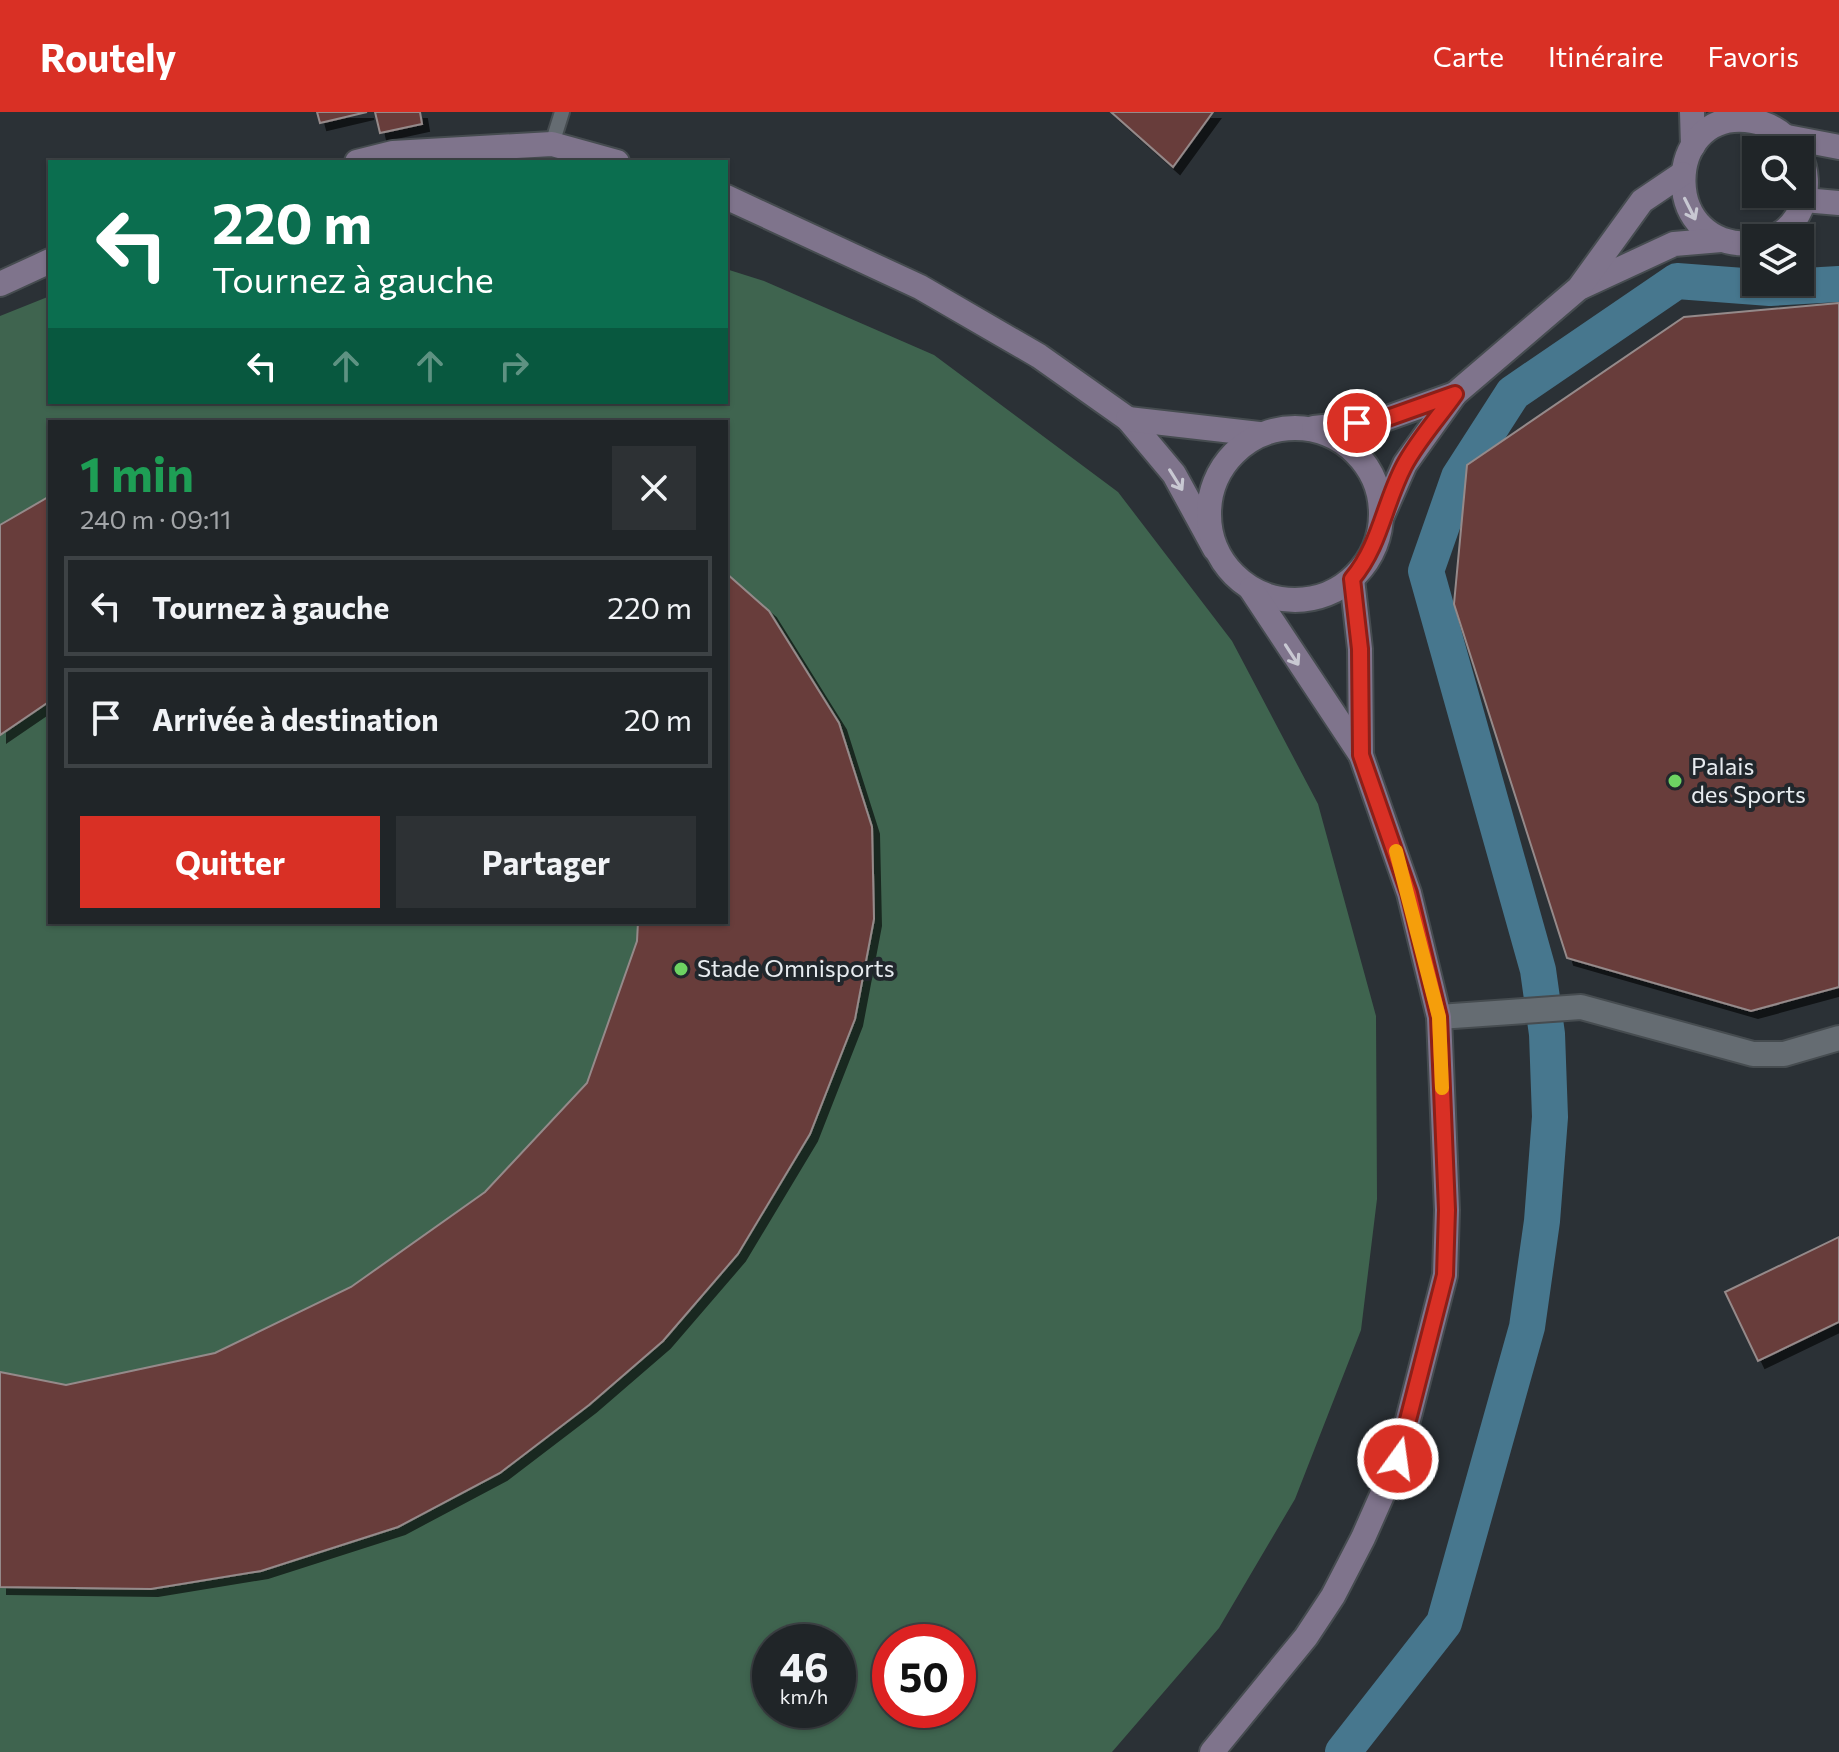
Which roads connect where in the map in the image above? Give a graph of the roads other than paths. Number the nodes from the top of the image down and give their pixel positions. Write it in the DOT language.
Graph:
graph roads {
  1 [pos="562,112"];
  2 [pos="1692,112"];
  3 [pos="1782,136"];
  4 [pos="1814,142"];
  5 [pos="552,144"];
  6 [pos="1693,146"];
  7 [pos="1839,147"];
  8 [pos="365,160"];
  9 [pos="610,160"];
  10 [pos="1682,174"];
  11 [pos="728,198"];
  12 [pos="1814,201"];
  13 [pos="1839,203"];
  14 [pos="1721,240"];
  15 [pos="1742,245"];
  16 [pos="48,262"];
  17 [pos="0,284"];
  18 [pos="1579,288"];
  19 [pos="1455,394"];
  20 [pos="1128,419"];
  21 [pos="1313,429"];
  22 [pos="1259,434"];
  23 [pos="1382,516"];
  24 [pos="1215,549"];
  25 [pos="1352,579"];
  26 [pos="1251,589"];
  27 [pos="1361,755"];
  28 [pos="1439,1017"];
  29 [pos="1839,1038"];
  30 [pos="1212,1752"];
  1 -- 5 [label="lane"];
  2 -- 6 [label="main road"];
  3 -- 6 [label="main road"];
  4 -- 7 [label="main road"];
  5 -- 8 [label="main road"];
  5 -- 9 [label="main road"];
  6 -- 10 [label="main road"];
  10 -- 14 [label="main road, one-way"];
  10 -- 18 [label="main road"];
  11 -- 20 [label="main road"];
  12 -- 13 [label="main road"];
  14 -- 15 [label="main road"];
  14 -- 18 [label="main road"];
  16 -- 17 [label="main road"];
  18 -- 19 [label="main road"];
  19 -- 21 [label="main road"];
  19 -- 23 [label="main road"];
  20 -- 22 [label="main road"];
  20 -- 24 [label="main road, one-way"];
  21 -- 22 [label="main road"];
  21 -- 23 [label="main road"];
  22 -- 24 [label="main road"];
  23 -- 25 [label="main road"];
  24 -- 26 [label="main road"];
  25 -- 26 [label="main road"];
  25 -- 27 [label="main road"];
  26 -- 27 [label="main road, one-way"];
  27 -- 28 [label="main road"];
  28 -- 29 [label="street"];
  28 -- 30 [label="main road"];
}
